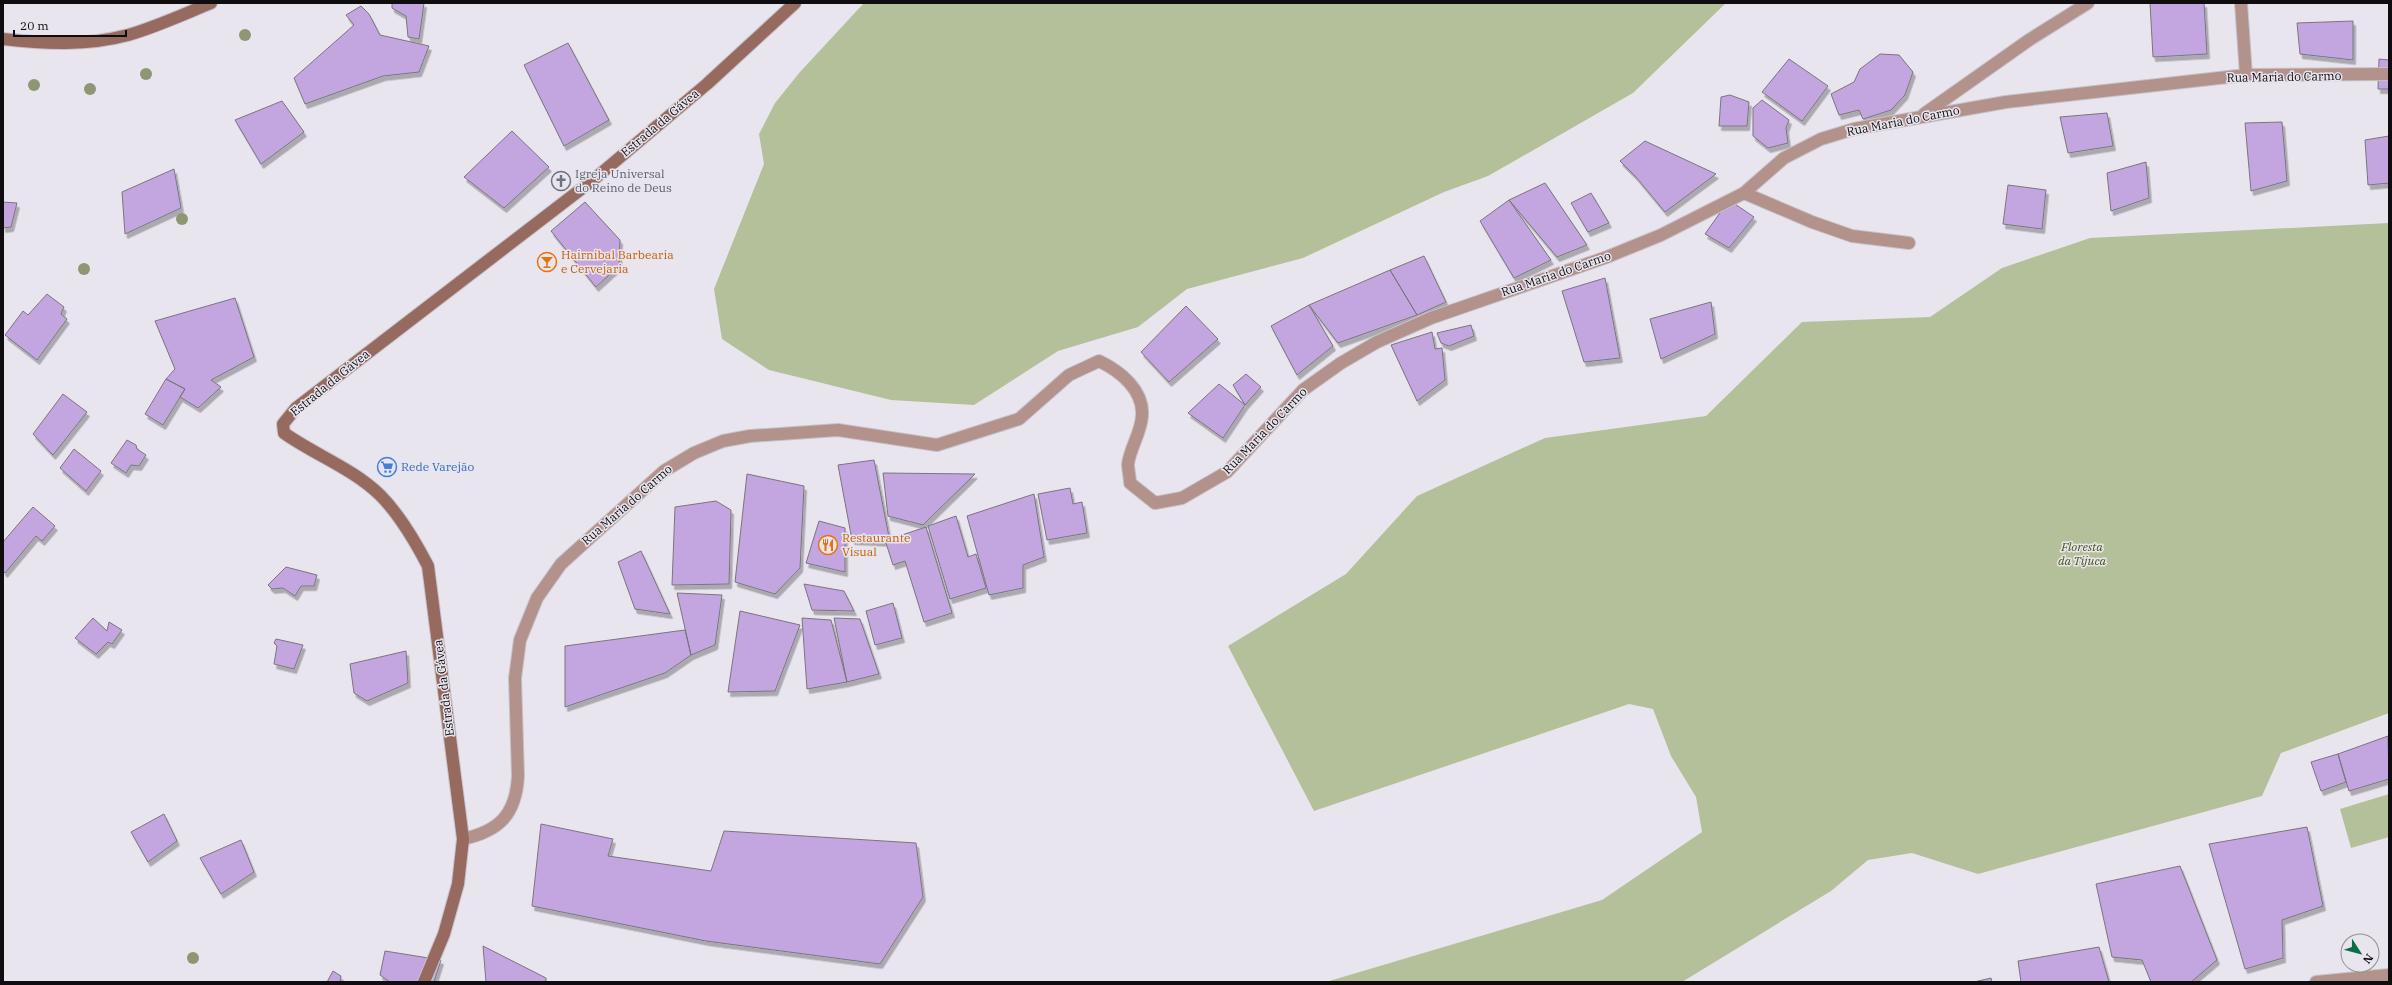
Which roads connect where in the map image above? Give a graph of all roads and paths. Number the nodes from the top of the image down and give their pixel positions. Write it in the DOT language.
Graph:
graph roads {
  1 [pos="211,3"];
  2 [pos="795,3"];
  3 [pos="2088,3"];
  4 [pos="2241,3"];
  5 [pos="3,39"];
  6 [pos="2389,74"];
  7 [pos="2246,76"];
  8 [pos="1920,117"];
  9 [pos="1744,192"];
  10 [pos="1909,243"];
  11 [pos="462,839"];
  12 [pos="2389,975"];
  13 [pos="2332,981"];
  14 [pos="424,982"];
  15 [pos="2316,982"];
  1 -- 5 [label="street"];
  2 -- 11 [label="street, Estrada da Gávea"];
  3 -- 8 [label="street"];
  4 -- 7 [label="street"];
  6 -- 7 [label="street, Rua Maria do Carmo"];
  7 -- 8 [label="street, Rua Maria do Carmo"];
  8 -- 9 [label="street, Rua Maria do Carmo"];
  9 -- 10 [label="street"];
  9 -- 11 [label="street, Rua Maria do Carmo"];
  11 -- 14 [label="street, Estrada da Gávea"];
  12 -- 13 [label="street"];
  13 -- 15 [label="street"];
}
